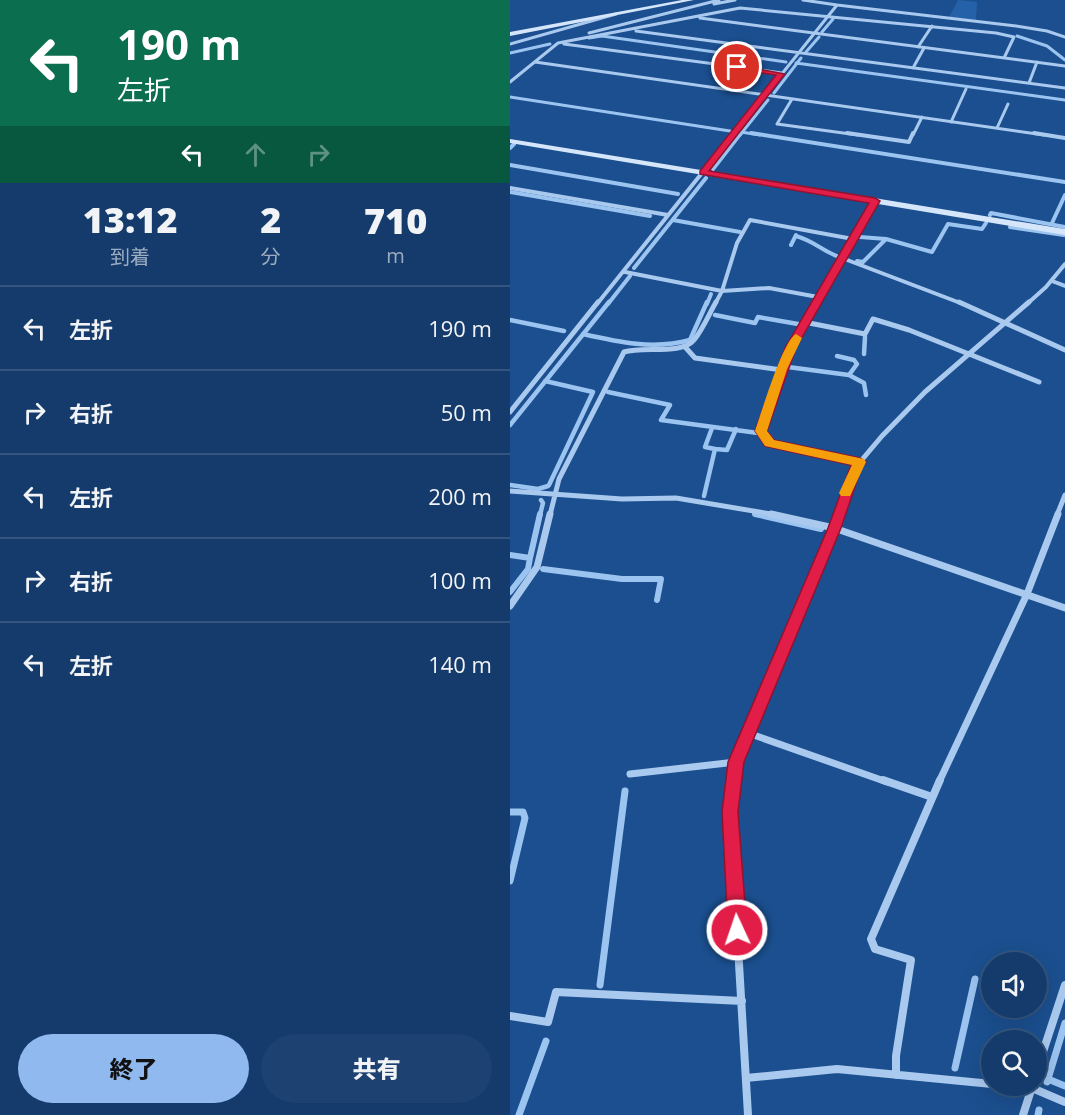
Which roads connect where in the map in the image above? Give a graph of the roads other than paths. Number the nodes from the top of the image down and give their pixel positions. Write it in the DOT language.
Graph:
graph roads {
  1 [pos="691,0"];
  2 [pos="719,0"];
  3 [pos="735,0"];
  4 [pos="803,0"];
  5 [pos="837,5"];
  6 [pos="681,9"];
  7 [pos="616,14"];
  8 [pos="827,17"];
  9 [pos="692,18"];
  10 [pos="932,26"];
  11 [pos="633,29"];
  12 [pos="510,34"];
  13 [pos="813,34"];
  14 [pos="1065,37"];
  15 [pos="558,43"];
  16 [pos="510,44"];
  17 [pos="918,47"];
  18 [pos="924,48"];
  19 [pos="799,52"];
  20 [pos="1004,58"];
  21 [pos="535,62"];
  22 [pos="1037,62"];
  23 [pos="1065,66"];
  24 [pos="912,68"];
  25 [pos="782,74"];
  26 [pos="510,82"];
  27 [pos="1029,83"];
  28 [pos="1065,88"];
  29 [pos="966,89"];
  30 [pos="765,95"];
  31 [pos="792,99"];
  32 [pos="1008,104"];
  33 [pos="922,117"];
  34 [pos="951,122"];
  35 [pos="997,128"];
  36 [pos="1065,138"];
  37 [pos="510,141"];
  38 [pos="703,172"];
  39 [pos="510,188"];
  40 [pos="875,201"];
  41 [pos="668,215"];
  42 [pos="1065,232"];
  43 [pos="853,239"];
  44 [pos="842,258"];
  45 [pos="1065,264"];
  46 [pos="625,272"];
  47 [pos="1052,281"];
  48 [pos="1065,286"];
  49 [pos="722,291"];
  50 [pos="818,297"];
  51 [pos="804,322"];
  52 [pos="1003,323"];
  53 [pos="686,348"];
  54 [pos="1065,350"];
  55 [pos="967,355"];
  56 [pos="782,369"];
  57 [pos="1039,382"];
  58 [pos="510,412"];
  59 [pos="860,462"];
  60 [pos="510,490"];
  61 [pos="1065,495"];
  62 [pos="555,496"];
  63 [pos="834,528"];
  64 [pos="1027,594"];
  65 [pos="510,606"];
  66 [pos="1065,608"];
  67 [pos="748,733"];
  68 [pos="736,762"];
  69 [pos="630,774"];
  70 [pos="932,796"];
  71 [pos="1065,985"];
  72 [pos="742,1001"];
  73 [pos="510,1016"];
  74 [pos="1047,1040"];
  75 [pos="896,1075"];
  76 [pos="746,1078"];
  77 [pos="981,1083"];
  78 [pos="1047,1094"];
  79 [pos="1029,1096"];
  80 [pos="1065,1102"];
  81 [pos="748,1115"];
  82 [pos="1023,1115"];
  1 -- 7 [label="street"];
  2 -- 6 [label="street"];
  3 -- 6 [label="street"];
  4 -- 5 [label="street"];
  5 -- 8 [label="street"];
  5 -- 14 [label="street"];
  6 -- 15 [label="street"];
  7 -- 12 [label="street"];
  7 -- 16 [label="street"];
  8 -- 9 [label="street"];
  8 -- 10 [label="street"];
  8 -- 13 [label="street"];
  9 -- 11 [label="street"];
  9 -- 13 [label="street"];
  10 -- 17 [label="street"];
  10 -- 20 [label="street"];
  11 -- 15 [label="street"];
  11 -- 19 [label="street"];
  13 -- 17 [label="street"];
  13 -- 19 [label="street"];
  15 -- 21 [label="street"];
  15 -- 25 [label="street"];
  17 -- 18 [label="street"];
  18 -- 20 [label="street"];
  18 -- 24 [label="street"];
  19 -- 24 [label="street"];
  19 -- 25 [label="street"];
  20 -- 22 [label="street"];
  21 -- 26 [label="street"];
  21 -- 30 [label="street"];
  22 -- 23 [label="street"];
  22 -- 27 [label="street"];
  24 -- 27 [label="street"];
  25 -- 30 [label="street"];
  27 -- 28 [label="street"];
  29 -- 34 [label="street"];
  30 -- 31 [label="street"];
  30 -- 38 [label="street"];
  31 -- 33 [label="street"];
  31 -- 33 [label="street"];
  32 -- 35 [label="street"];
  33 -- 34 [label="street"];
  34 -- 35 [label="street"];
  35 -- 36 [label="street"];
  37 -- 38 [label="street"];
  38 -- 40 [label="street"];
  38 -- 41 [label="street"];
  39 -- 41 [label="street"];
  40 -- 42 [label="street"];
  40 -- 43 [label="street"];
  41 -- 46 [label="street"];
  43 -- 44 [label="street"];
  43 -- 49 [label="street"];
  44 -- 50 [label="street"];
  44 -- 52 [label="street"];
  45 -- 47 [label="street"];
  46 -- 49 [label="street"];
  46 -- 58 [label="street"];
  47 -- 48 [label="street"];
  47 -- 52 [label="street"];
  49 -- 50 [label="street"];
  49 -- 53 [label="street"];
  50 -- 51 [label="street"];
  51 -- 55 [label="street"];
  51 -- 56 [label="street"];
  52 -- 54 [label="street"];
  52 -- 55 [label="street"];
  53 -- 56 [label="street"];
  53 -- 62 [label="street"];
  55 -- 57 [label="street"];
  55 -- 59 [label="street"];
  56 -- 59 [label="street"];
  59 -- 63 [label="street"];
  60 -- 62 [label="street"];
  61 -- 64 [label="street"];
  62 -- 63 [label="street"];
  62 -- 65 [label="street"];
  63 -- 64 [label="street"];
  63 -- 67 [label="street"];
  64 -- 66 [label="street"];
  64 -- 70 [label="street"];
  67 -- 68 [label="street"];
  67 -- 70 [label="street"];
  68 -- 69 [label="street"];
  68 -- 72 [label="street"];
  70 -- 75 [label="street"];
  71 -- 74 [label="street"];
  72 -- 73 [label="street"];
  72 -- 76 [label="street"];
  75 -- 76 [label="street"];
  75 -- 77 [label="street"];
  76 -- 81 [label="street"];
  78 -- 80 [label="street"];
  79 -- 82 [label="street"];
}
